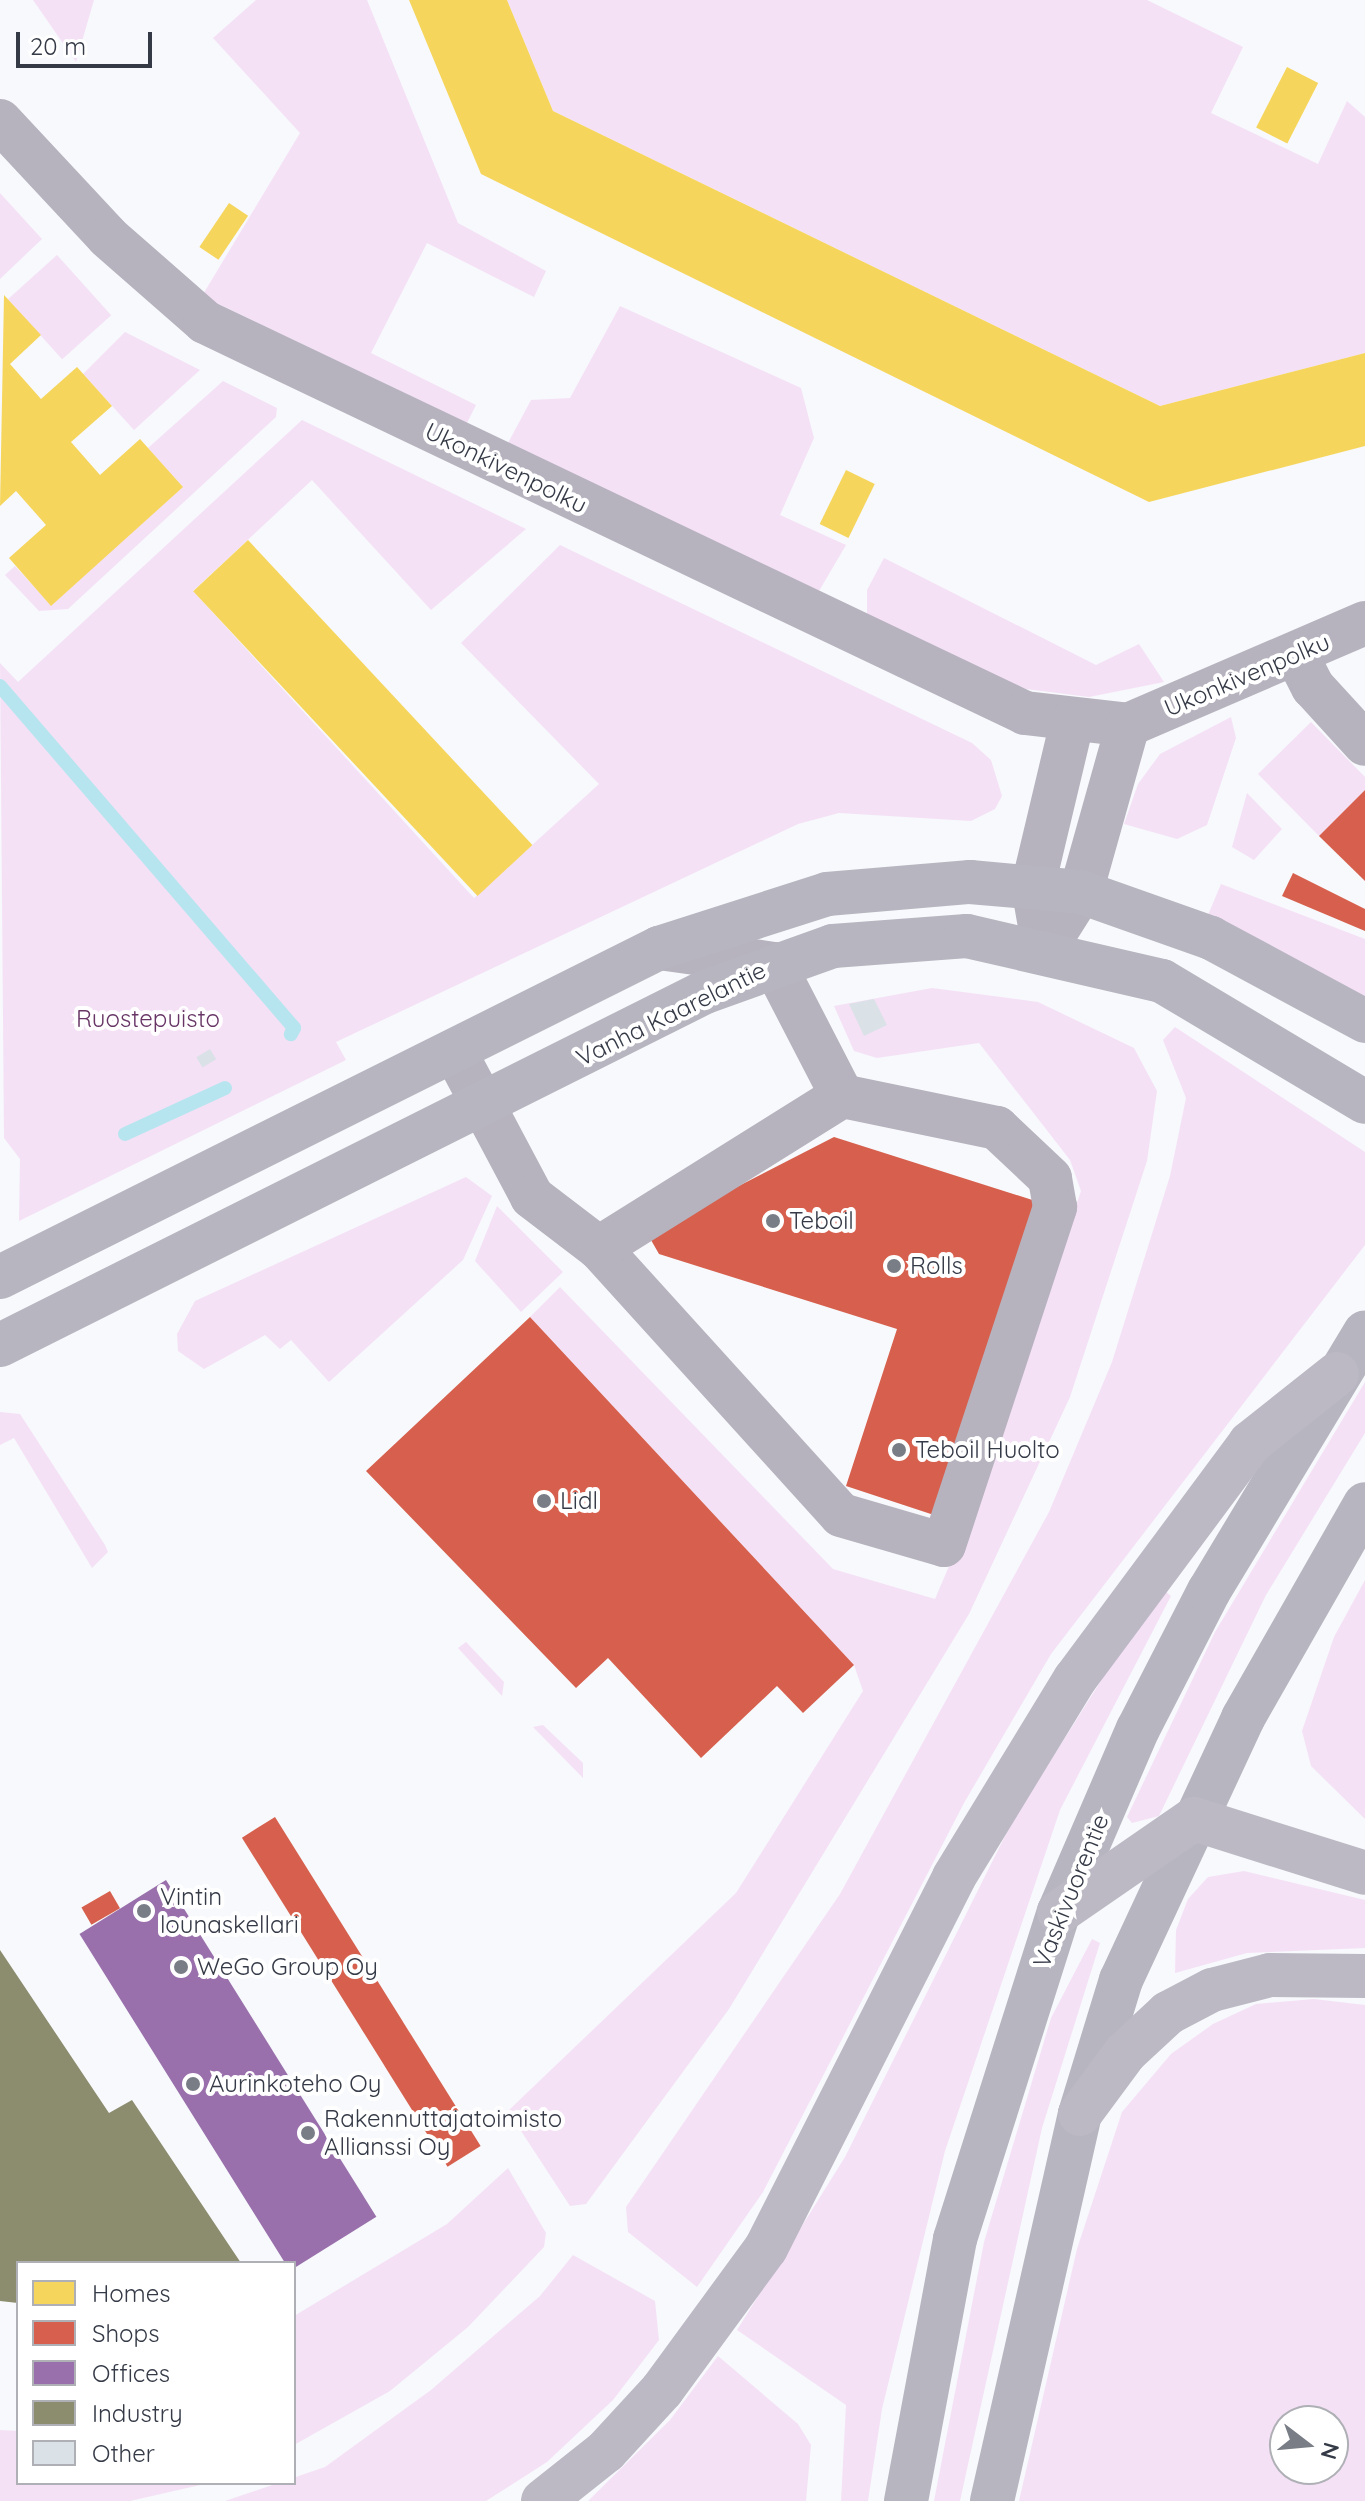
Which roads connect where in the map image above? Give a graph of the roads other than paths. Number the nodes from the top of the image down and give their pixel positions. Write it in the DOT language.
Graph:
graph roads {
  1 [pos="0,121"];
  2 [pos="1365,623"];
  3 [pos="1296,654"];
  4 [pos="1072,722"];
  5 [pos="1128,725"];
  6 [pos="1365,744"];
  7 [pos="1033,886"];
  8 [pos="1081,892"];
  9 [pos="659,948"];
  10 [pos="1045,949"];
  11 [pos="774,964"];
  12 [pos="1365,1021"];
  13 [pos="455,1052"];
  14 [pos="842,1096"];
  15 [pos="1365,1102"];
  16 [pos="485,1105"];
  17 [pos="599,1248"];
  18 [pos="0,1277"];
  19 [pos="1365,1332"];
  20 [pos="0,1345"];
  21 [pos="1337,1374"];
  22 [pos="1365,1504"];
  23 [pos="1194,1819"];
  24 [pos="1365,1873"];
  25 [pos="1059,1912"];
  26 [pos="1365,1976"];
  27 [pos="1080,2114"];
  28 [pos="543,2501"];
  29 [pos="906,2501"];
  30 [pos="992,2501"];
  1 -- 4 [label="street, Ukonkivenpolku"];
  2 -- 3 [label="street, Ukonkivenpolku"];
  3 -- 5 [label="street, Ukonkivenpolku"];
  3 -- 6 [label="street"];
  4 -- 5 [label="street, Ukonkivenpolku"];
  4 -- 7 [label="street"];
  5 -- 8 [label="street"];
  7 -- 8 [label="main road"];
  7 -- 9 [label="main road"];
  7 -- 10 [label="street"];
  8 -- 10 [label="street"];
  8 -- 12 [label="main road"];
  9 -- 11 [label="street"];
  9 -- 13 [label="main road"];
  10 -- 11 [label="main road, Vanha Kaarelantie"];
  10 -- 15 [label="main road, Vanha Kaarelantie"];
  11 -- 14 [label="street"];
  11 -- 16 [label="main road, Vanha Kaarelantie"];
  13 -- 16 [label="street"];
  13 -- 18 [label="main road"];
  14 -- 17 [label="street"];
  14 -- 17 [label="street"];
  16 -- 17 [label="street"];
  16 -- 20 [label="main road, Vanha Kaarelantie"];
  19 -- 21 [label="main road, Vaskivuorentie"];
  21 -- 25 [label="main road, Vaskivuorentie"];
  21 -- 28 [label="highway"];
  22 -- 23 [label="main road"];
  23 -- 24 [label="highway"];
  23 -- 25 [label="highway"];
  23 -- 27 [label="main road"];
  25 -- 29 [label="main road, Vaskivuorentie"];
  26 -- 27 [label="highway"];
  27 -- 30 [label="main road"];
}
